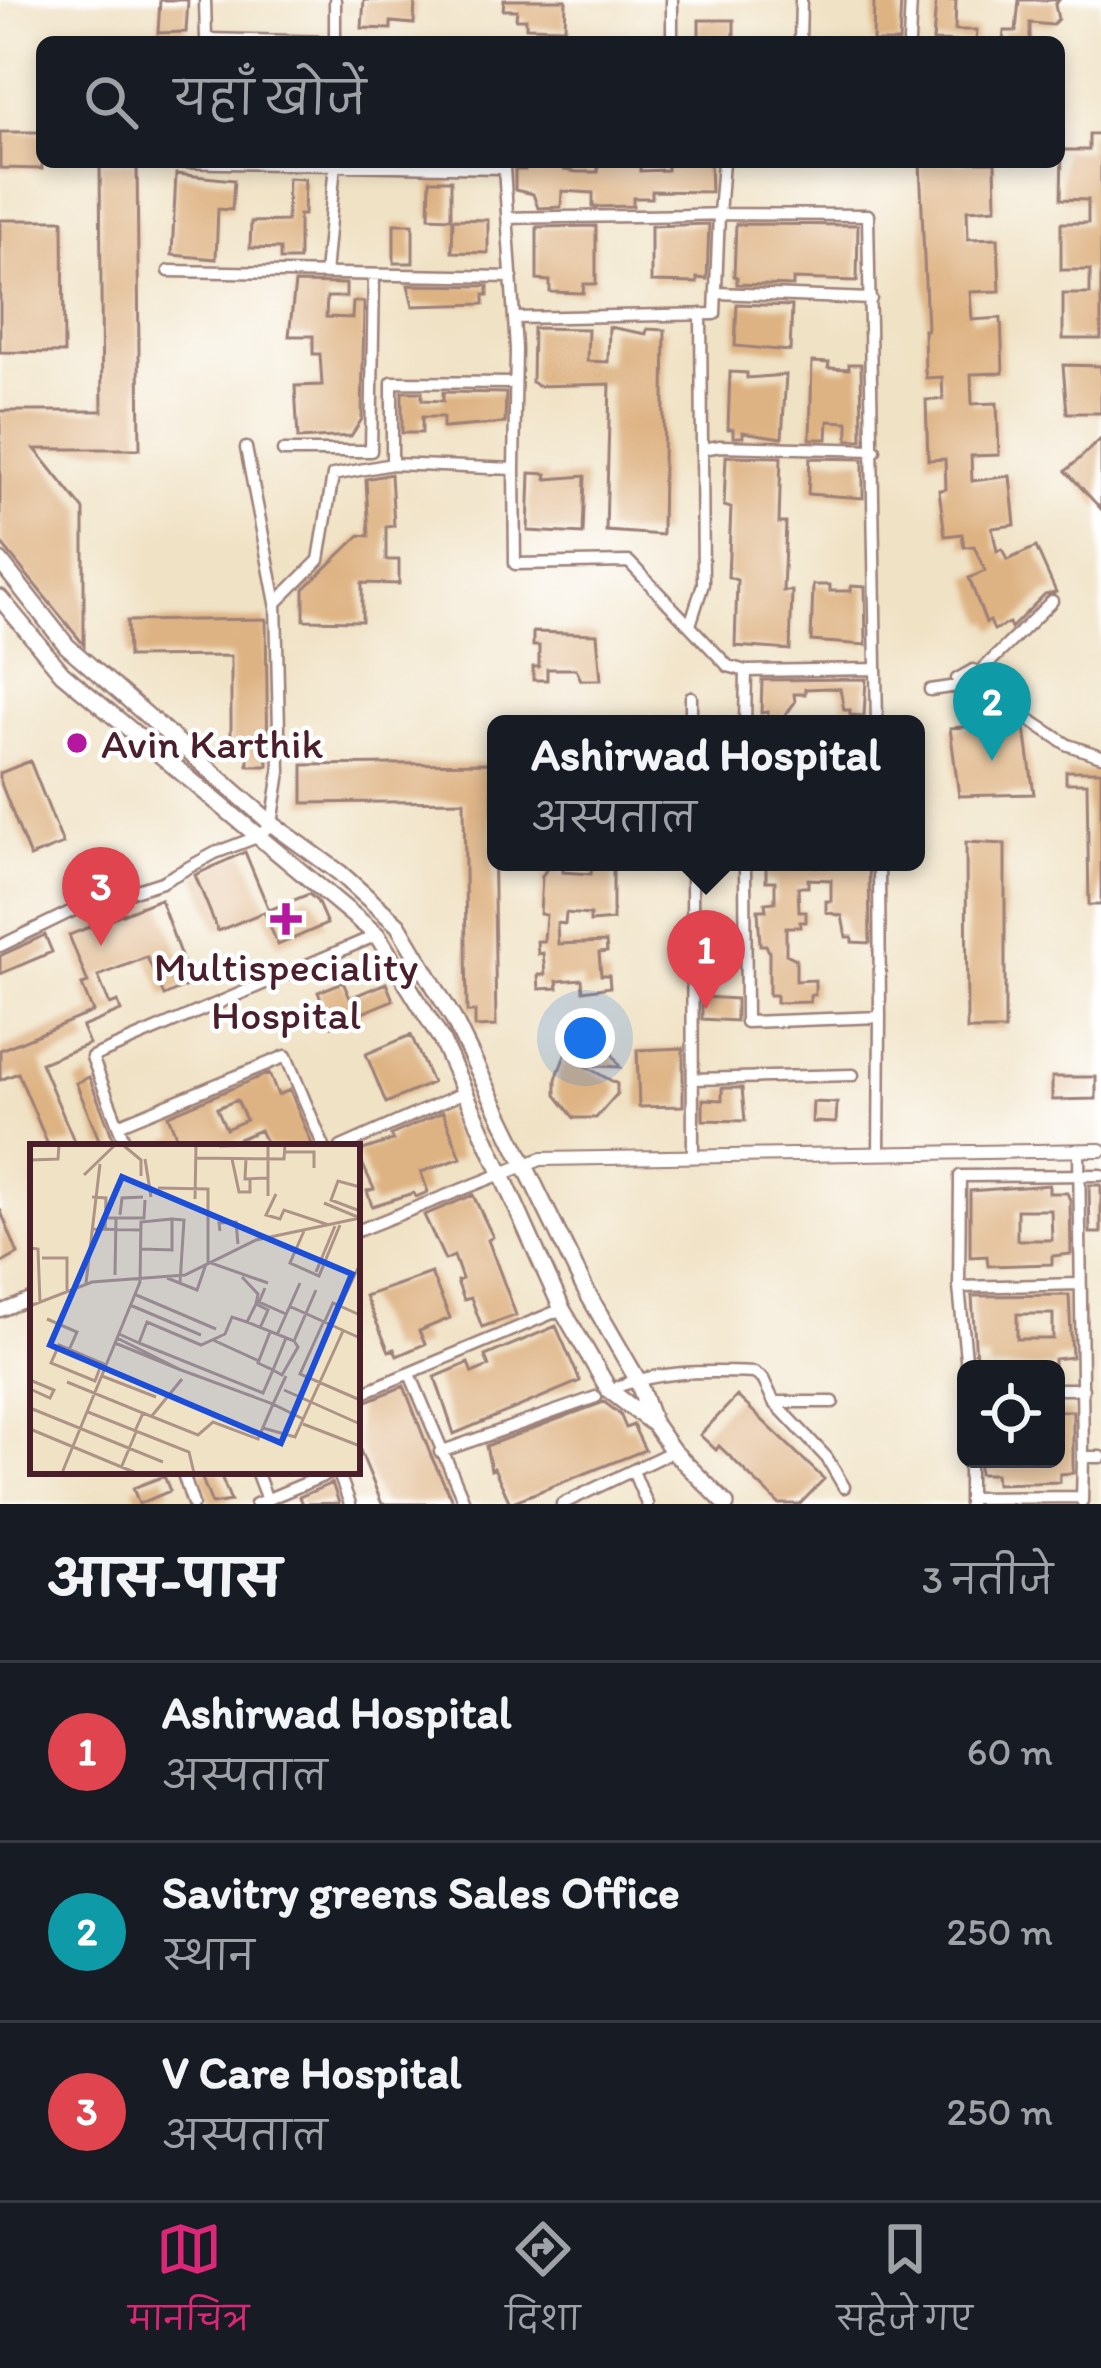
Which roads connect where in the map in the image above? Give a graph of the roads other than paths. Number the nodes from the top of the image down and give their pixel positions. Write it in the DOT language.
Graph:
graph roads {
  1 [pos="205,0"];
  2 [pos="335,0"];
  3 [pos="672,0"];
  4 [pos="801,0"];
  5 [pos="910,0"];
  6 [pos="206,36"];
  7 [pos="334,36"];
  8 [pos="672,36"];
  9 [pos="800,36"];
  10 [pos="909,36"];
  11 [pos="335,168"];
  12 [pos="504,168"];
  13 [pos="723,168"];
  14 [pos="719,214"];
  15 [pos="508,218"];
  16 [pos="169,271"];
  17 [pos="326,274"];
  18 [pos="374,275"];
  19 [pos="512,277"];
  20 [pos="717,293"];
  21 [pos="872,299"];
  22 [pos="701,314"];
  23 [pos="514,318"];
  24 [pos="513,382"];
  25 [pos="247,448"];
  26 [pos="704,449"];
  27 [pos="875,450"];
  28 [pos="283,452"];
  29 [pos="392,464"];
  30 [pos="514,470"];
  31 [pos="0,561"];
  32 [pos="0,598"];
  33 [pos="1052,601"];
  34 [pos="276,603"];
  35 [pos="690,625"];
  36 [pos="875,669"];
  37 [pos="746,670"];
  38 [pos="980,673"];
  39 [pos="957,686"];
  40 [pos="115,688"];
  41 [pos="930,690"];
  42 [pos="691,697"];
  43 [pos="981,698"];
  44 [pos="103,710"];
  45 [pos="691,715"];
  46 [pos="746,715"];
  47 [pos="877,715"];
  48 [pos="1101,756"];
  49 [pos="272,824"];
  50 [pos="256,837"];
  51 [pos="692,871"];
  52 [pos="745,871"];
  53 [pos="879,871"];
  54 [pos="377,935"];
  55 [pos="0,946"];
  56 [pos="880,1017"];
  57 [pos="853,1075"];
  58 [pos="693,1079"];
  59 [pos="465,1092"];
  60 [pos="118,1125"];
  61 [pos="126,1144"];
  62 [pos="324,1144"];
  63 [pos="348,1144"];
  64 [pos="1101,1150"];
  65 [pos="1078,1151"];
  66 [pos="879,1154"];
  67 [pos="693,1157"];
  68 [pos="523,1166"];
  69 [pos="501,1174"];
  70 [pos="1079,1175"];
  71 [pos="1101,1175"];
  72 [pos="360,1230"];
  73 [pos="1079,1284"];
  74 [pos="959,1287"];
  75 [pos="30,1299"];
  76 [pos="562,1309"];
  77 [pos="0,1311"];
  78 [pos="1101,1318"];
  79 [pos="1083,1319"];
  80 [pos="966,1360"];
  81 [pos="410,1374"];
  82 [pos="637,1379"];
  83 [pos="1065,1389"];
  84 [pos="1083,1389"];
  85 [pos="360,1394"];
  86 [pos="602,1394"];
  87 [pos="773,1402"];
  88 [pos="832,1402"];
  89 [pos="653,1423"];
  90 [pos="674,1451"];
  91 [pos="440,1452"];
  92 [pos="1083,1456"];
  93 [pos="1101,1457"];
  94 [pos="969,1468"];
  95 [pos="633,1471"];
  96 [pos="183,1474"];
  97 [pos="329,1474"];
  98 [pos="337,1474"];
  99 [pos="844,1487"];
  100 [pos="1082,1500"];
  101 [pos="969,1501"];
  102 [pos="262,1502"];
  103 [pos="193,1504"];
  104 [pos="350,1504"];
  105 [pos="465,1504"];
  106 [pos="562,1504"];
  107 [pos="647,1504"];
  108 [pos="726,1504"];
  1 -- 6 [label="street"];
  2 -- 7 [label="street"];
  3 -- 8 [label="street"];
  4 -- 9 [label="street"];
  5 -- 10 [label="street"];
  11 -- 17 [label="street"];
  12 -- 15 [label="street"];
  13 -- 14 [label="street"];
  14 -- 15 [label="street"];
  14 -- 20 [label="street"];
  14 -- 21 [label="street"];
  15 -- 19 [label="street"];
  16 -- 17 [label="street"];
  17 -- 18 [label="street"];
  18 -- 19 [label="street"];
  18 -- 28 [label="street"];
  19 -- 23 [label="street"];
  20 -- 21 [label="street"];
  20 -- 22 [label="street"];
  21 -- 27 [label="street"];
  22 -- 23 [label="street"];
  22 -- 26 [label="street"];
  23 -- 24 [label="street"];
  24 -- 29 [label="street"];
  24 -- 30 [label="street"];
  25 -- 34 [label="street"];
  26 -- 27 [label="street"];
  26 -- 35 [label="street"];
  27 -- 36 [label="street"];
  29 -- 30 [label="street"];
  29 -- 34 [label="street"];
  30 -- 35 [label="street"];
  31 -- 40 [label="main road"];
  32 -- 44 [label="main road"];
  33 -- 38 [label="street"];
  34 -- 49 [label="street"];
  35 -- 37 [label="street"];
  36 -- 37 [label="street"];
  36 -- 47 [label="street"];
  37 -- 46 [label="street"];
  38 -- 39 [label="street"];
  38 -- 43 [label="street"];
  39 -- 41 [label="street"];
  39 -- 43 [label="street"];
  40 -- 44 [label="main road"];
  40 -- 49 [label="main road"];
  42 -- 45 [label="street"];
  43 -- 48 [label="street"];
  44 -- 50 [label="main road"];
  49 -- 50 [label="street"];
  49 -- 68 [label="main road"];
  50 -- 54 [label="main road"];
  50 -- 55 [label="street"];
  51 -- 58 [label="street"];
  52 -- 56 [label="street"];
  53 -- 56 [label="street"];
  54 -- 59 [label="main road"];
  54 -- 60 [label="street"];
  56 -- 66 [label="street"];
  57 -- 58 [label="street"];
  58 -- 67 [label="street"];
  59 -- 63 [label="street"];
  59 -- 69 [label="main road"];
  60 -- 61 [label="street"];
  60 -- 62 [label="street"];
  64 -- 65 [label="street"];
  65 -- 66 [label="street"];
  65 -- 70 [label="street"];
  66 -- 67 [label="street"];
  67 -- 68 [label="street"];
  68 -- 69 [label="street"];
  68 -- 82 [label="main road"];
  69 -- 72 [label="street"];
  69 -- 76 [label="main road"];
  70 -- 71 [label="street"];
  70 -- 73 [label="street"];
  70 -- 74 [label="street"];
  73 -- 74 [label="street"];
  73 -- 79 [label="street"];
  74 -- 80 [label="street"];
  75 -- 77 [label="street"];
  76 -- 81 [label="street"];
  76 -- 86 [label="main road"];
  78 -- 79 [label="street"];
  79 -- 84 [label="street"];
  81 -- 85 [label="street"];
  81 -- 91 [label="street"];
  82 -- 86 [label="street"];
  82 -- 87 [label="street"];
  82 -- 89 [label="main road"];
  83 -- 84 [label="street"];
  84 -- 92 [label="street"];
  86 -- 89 [label="main road"];
  86 -- 91 [label="street"];
  87 -- 88 [label="street"];
  87 -- 99 [label="street"];
  89 -- 90 [label="main road"];
  90 -- 95 [label="street"];
  90 -- 108 [label="main road"];
  91 -- 105 [label="street"];
  92 -- 93 [label="street"];
  92 -- 100 [label="street"];
  94 -- 101 [label="street"];
  95 -- 106 [label="street"];
  95 -- 107 [label="street"];
  96 -- 103 [label="street"];
  97 -- 102 [label="street"];
  98 -- 104 [label="street"];
  100 -- 101 [label="street"];
}
